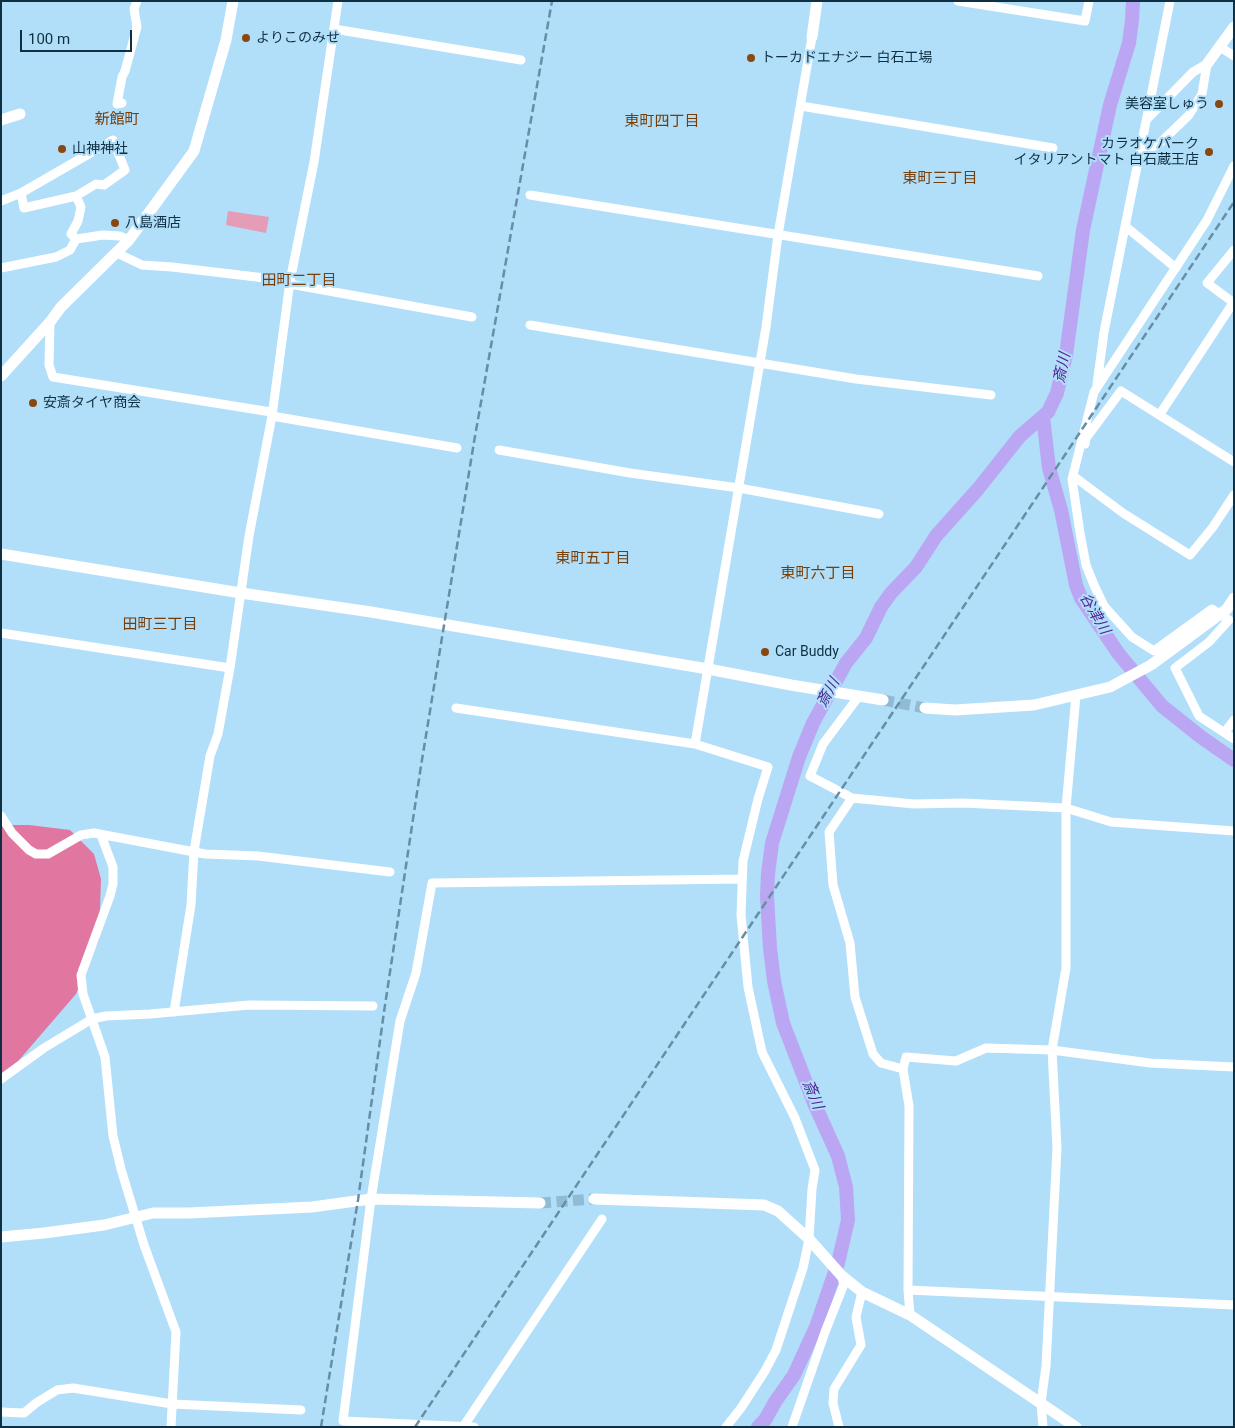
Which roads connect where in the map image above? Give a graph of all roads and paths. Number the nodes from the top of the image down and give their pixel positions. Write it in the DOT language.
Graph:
graph roads {
  1 [pos="137,1"];
  2 [pos="233,1"];
  3 [pos="338,1"];
  4 [pos="817,1"];
  5 [pos="958,1"];
  6 [pos="1089,1"];
  7 [pos="1170,1"];
  8 [pos="1176,1"];
  9 [pos="1168,13"];
  10 [pos="1234,27"];
  11 [pos="334,29"];
  12 [pos="812,37"];
  13 [pos="1220,47"];
  14 [pos="1234,56"];
  15 [pos="521,60"];
  16 [pos="1207,64"];
  17 [pos="122,104"];
  18 [pos="801,106"];
  19 [pos="20,114"];
  20 [pos="1147,119"];
  21 [pos="1,120"];
  22 [pos="1053,148"];
  23 [pos="1141,153"];
  24 [pos="1234,166"];
  25 [pos="21,193"];
  26 [pos="530,195"];
  27 [pos="76,196"];
  28 [pos="1,201"];
  29 [pos="1126,226"];
  30 [pos="778,235"];
  31 [pos="76,239"];
  32 [pos="129,240"];
  33 [pos="1234,250"];
  34 [pos="117,253"];
  35 [pos="1,268"];
  36 [pos="1176,268"];
  37 [pos="1038,276"];
  38 [pos="290,282"];
  39 [pos="1234,303"];
  40 [pos="472,317"];
  41 [pos="50,322"];
  42 [pos="530,325"];
  43 [pos="760,362"];
  44 [pos="1,376"];
  45 [pos="1097,386"];
  46 [pos="991,396"];
  47 [pos="272,414"];
  48 [pos="1160,414"];
  49 [pos="457,448"];
  50 [pos="500,450"];
  51 [pos="1234,462"];
  52 [pos="1074,479"];
  53 [pos="739,488"];
  54 [pos="1234,495"];
  55 [pos="879,514"];
  56 [pos="1,554"];
  57 [pos="241,593"];
  58 [pos="1234,598"];
  59 [pos="1221,613"];
  60 [pos="1,633"];
  61 [pos="230,668"];
  62 [pos="708,669"];
  63 [pos="1076,695"];
  64 [pos="856,696"];
  65 [pos="883,700"];
  66 [pos="456,708"];
  67 [pos="925,708"];
  68 [pos="1234,720"];
  69 [pos="1226,732"];
  70 [pos="1234,739"];
  71 [pos="695,744"];
  72 [pos="852,798"];
  73 [pos="1066,808"];
  74 [pos="1,816"];
  75 [pos="1234,830"];
  76 [pos="101,835"];
  77 [pos="194,851"];
  78 [pos="390,872"];
  79 [pos="742,879"];
  80 [pos="373,1006"];
  81 [pos="174,1012"];
  82 [pos="92,1019"];
  83 [pos="1052,1050"];
  84 [pos="1234,1067"];
  85 [pos="902,1069"];
  86 [pos="1,1079"];
  87 [pos="371,1199"];
  88 [pos="594,1199"];
  89 [pos="540,1203"];
  90 [pos="135,1217"];
  91 [pos="602,1220"];
  92 [pos="1,1237"];
  93 [pos="811,1242"];
  94 [pos="841,1275"];
  95 [pos="908,1290"];
  96 [pos="862,1292"];
  97 [pos="1049,1297"];
  98 [pos="1234,1305"];
  99 [pos="910,1315"];
  100 [pos="1041,1403"];
  101 [pos="172,1404"];
  102 [pos="301,1410"];
  103 [pos="1,1412"];
  104 [pos="463,1426"];
  105 [pos="171,1427"];
  106 [pos="474,1427"];
  107 [pos="726,1427"];
  108 [pos="792,1427"];
  109 [pos="839,1427"];
  110 [pos="1043,1427"];
  111 [pos="1076,1427"];
  1 -- 17 [label="street"];
  2 -- 32 [label="street"];
  3 -- 11 [label="street"];
  4 -- 12 [label="street"];
  5 -- 6 [label="street"];
  7 -- 9 [label="street"];
  8 -- 9 [label="street"];
  9 -- 20 [label="street"];
  10 -- 13 [label="street"];
  11 -- 15 [label="street"];
  11 -- 38 [label="street"];
  12 -- 18 [label="street"];
  13 -- 14 [label="street"];
  13 -- 16 [label="street"];
  16 -- 20 [label="street"];
  16 -- 23 [label="street"];
  18 -- 22 [label="street"];
  18 -- 30 [label="street"];
  19 -- 21 [label="street"];
  20 -- 23 [label="street"];
  23 -- 29 [label="street"];
  24 -- 36 [label="street"];
  25 -- 27 [label="street"];
  25 -- 27 [label="street"];
  25 -- 28 [label="street"];
  26 -- 30 [label="street"];
  27 -- 31 [label="street"];
  29 -- 36 [label="street"];
  29 -- 45 [label="street"];
  30 -- 37 [label="street"];
  30 -- 43 [label="street"];
  31 -- 32 [label="street"];
  31 -- 35 [label="street"];
  32 -- 34 [label="street"];
  33 -- 39 [label="street"];
  34 -- 38 [label="street"];
  34 -- 41 [label="street"];
  36 -- 45 [label="street"];
  38 -- 40 [label="street"];
  38 -- 47 [label="street"];
  39 -- 48 [label="street"];
  41 -- 44 [label="street"];
  41 -- 47 [label="street"];
  42 -- 43 [label="street"];
  43 -- 46 [label="street"];
  43 -- 53 [label="street"];
  45 -- 52 [label="street"];
  47 -- 49 [label="street"];
  47 -- 57 [label="street"];
  48 -- 51 [label="street"];
  48 -- 52 [label="street"];
  50 -- 53 [label="street"];
  52 -- 54 [label="street"];
  52 -- 59 [label="street"];
  53 -- 55 [label="street"];
  53 -- 62 [label="street"];
  56 -- 57 [label="street"];
  57 -- 61 [label="street"];
  57 -- 62 [label="street"];
  58 -- 59 [label="street"];
  59 -- 63 [label="street"];
  59 -- 69 [label="street"];
  60 -- 61 [label="street"];
  61 -- 77 [label="street"];
  62 -- 64 [label="street"];
  62 -- 71 [label="street"];
  63 -- 67 [label="street"];
  63 -- 73 [label="street"];
  64 -- 65 [label="street"];
  64 -- 72 [label="street"];
  66 -- 71 [label="street"];
  68 -- 69 [label="street"];
  69 -- 70 [label="street"];
  71 -- 79 [label="street"];
  72 -- 73 [label="street"];
  72 -- 85 [label="street"];
  73 -- 75 [label="street"];
  73 -- 83 [label="street"];
  74 -- 76 [label="street"];
  76 -- 77 [label="street"];
  76 -- 82 [label="street"];
  77 -- 78 [label="street"];
  77 -- 81 [label="street"];
  79 -- 87 [label="street"];
  79 -- 93 [label="street"];
  80 -- 81 [label="street"];
  81 -- 82 [label="street"];
  82 -- 86 [label="street"];
  82 -- 90 [label="street"];
  83 -- 84 [label="street"];
  83 -- 85 [label="street"];
  83 -- 97 [label="street"];
  85 -- 95 [label="street"];
  87 -- 89 [label="street"];
  87 -- 90 [label="street"];
  87 -- 104 [label="street"];
  88 -- 93 [label="street"];
  90 -- 92 [label="street"];
  90 -- 101 [label="street"];
  91 -- 104 [label="street"];
  93 -- 94 [label="street"];
  93 -- 107 [label="street"];
  94 -- 96 [label="street"];
  94 -- 108 [label="street"];
  95 -- 97 [label="street"];
  95 -- 99 [label="street"];
  96 -- 99 [label="street"];
  96 -- 109 [label="street"];
  97 -- 98 [label="street"];
  97 -- 100 [label="street"];
  99 -- 100 [label="street"];
  100 -- 110 [label="street"];
  100 -- 111 [label="street"];
  101 -- 102 [label="street"];
  101 -- 103 [label="street"];
  101 -- 105 [label="street"];
  104 -- 106 [label="street"];
}
